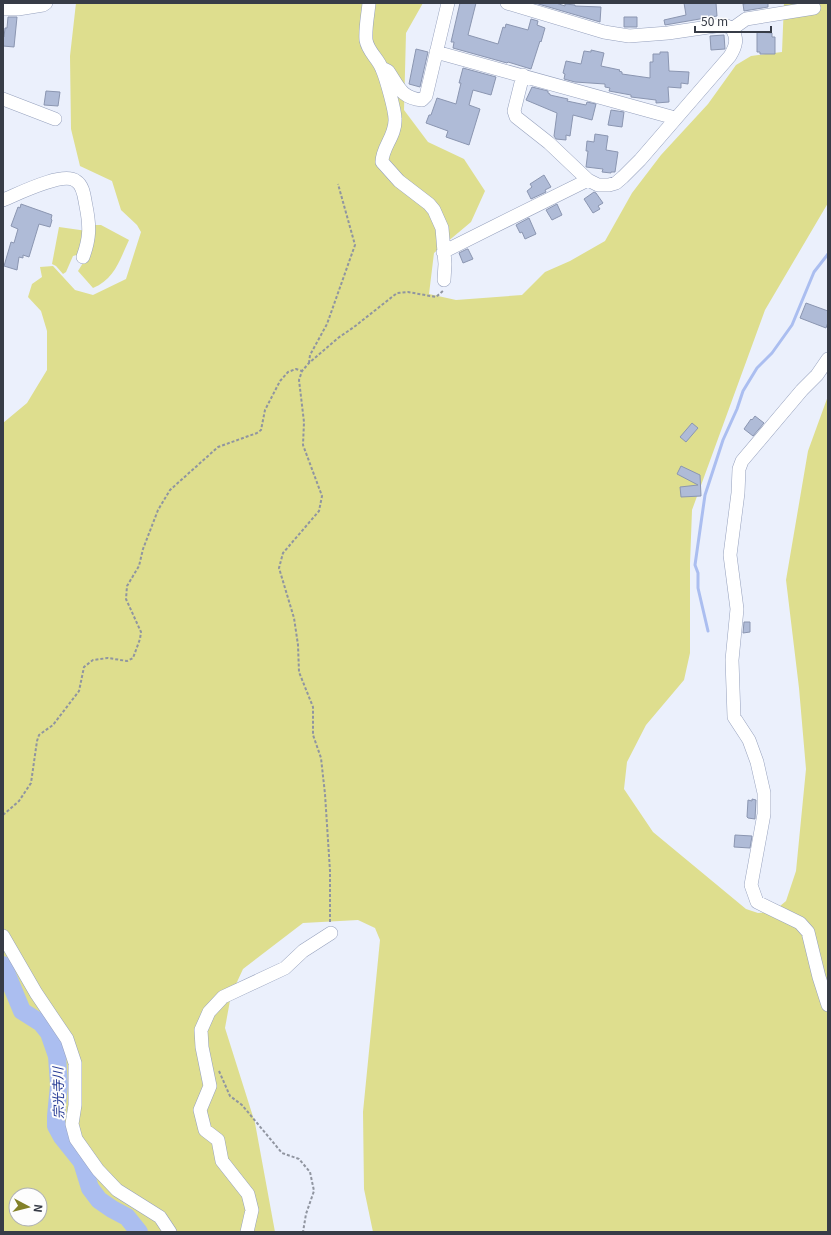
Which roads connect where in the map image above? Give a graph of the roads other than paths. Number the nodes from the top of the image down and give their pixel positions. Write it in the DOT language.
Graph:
graph roads {
  1 [pos="46,3"];
  2 [pos="369,3"];
  3 [pos="448,3"];
  4 [pos="507,3"];
  5 [pos="814,8"];
  6 [pos="3,9"];
  7 [pos="732,29"];
  8 [pos="436,52"];
  9 [pos="382,68"];
  10 [pos="523,75"];
  11 [pos="3,99"];
  12 [pos="676,118"];
  13 [pos="55,119"];
  14 [pos="588,180"];
  15 [pos="3,200"];
  16 [pos="444,252"];
  17 [pos="83,257"];
  18 [pos="444,280"];
  19 [pos="828,359"];
  20 [pos="331,933"];
  21 [pos="3,936"];
  22 [pos="828,1005"];
  23 [pos="170,1232"];
  24 [pos="247,1232"];
  1 -- 6 [label="street"];
  2 -- 9 [label="street"];
  3 -- 8 [label="street"];
  4 -- 7 [label="street"];
  5 -- 7 [label="street"];
  7 -- 12 [label="street"];
  8 -- 9 [label="street"];
  8 -- 10 [label="street"];
  9 -- 16 [label="street"];
  10 -- 12 [label="street"];
  10 -- 14 [label="street"];
  11 -- 13 [label="street"];
  12 -- 14 [label="street"];
  14 -- 16 [label="street"];
  15 -- 17 [label="street"];
  16 -- 18 [label="street"];
  19 -- 22 [label="street"];
  20 -- 24 [label="street"];
  21 -- 23 [label="street"];
}
